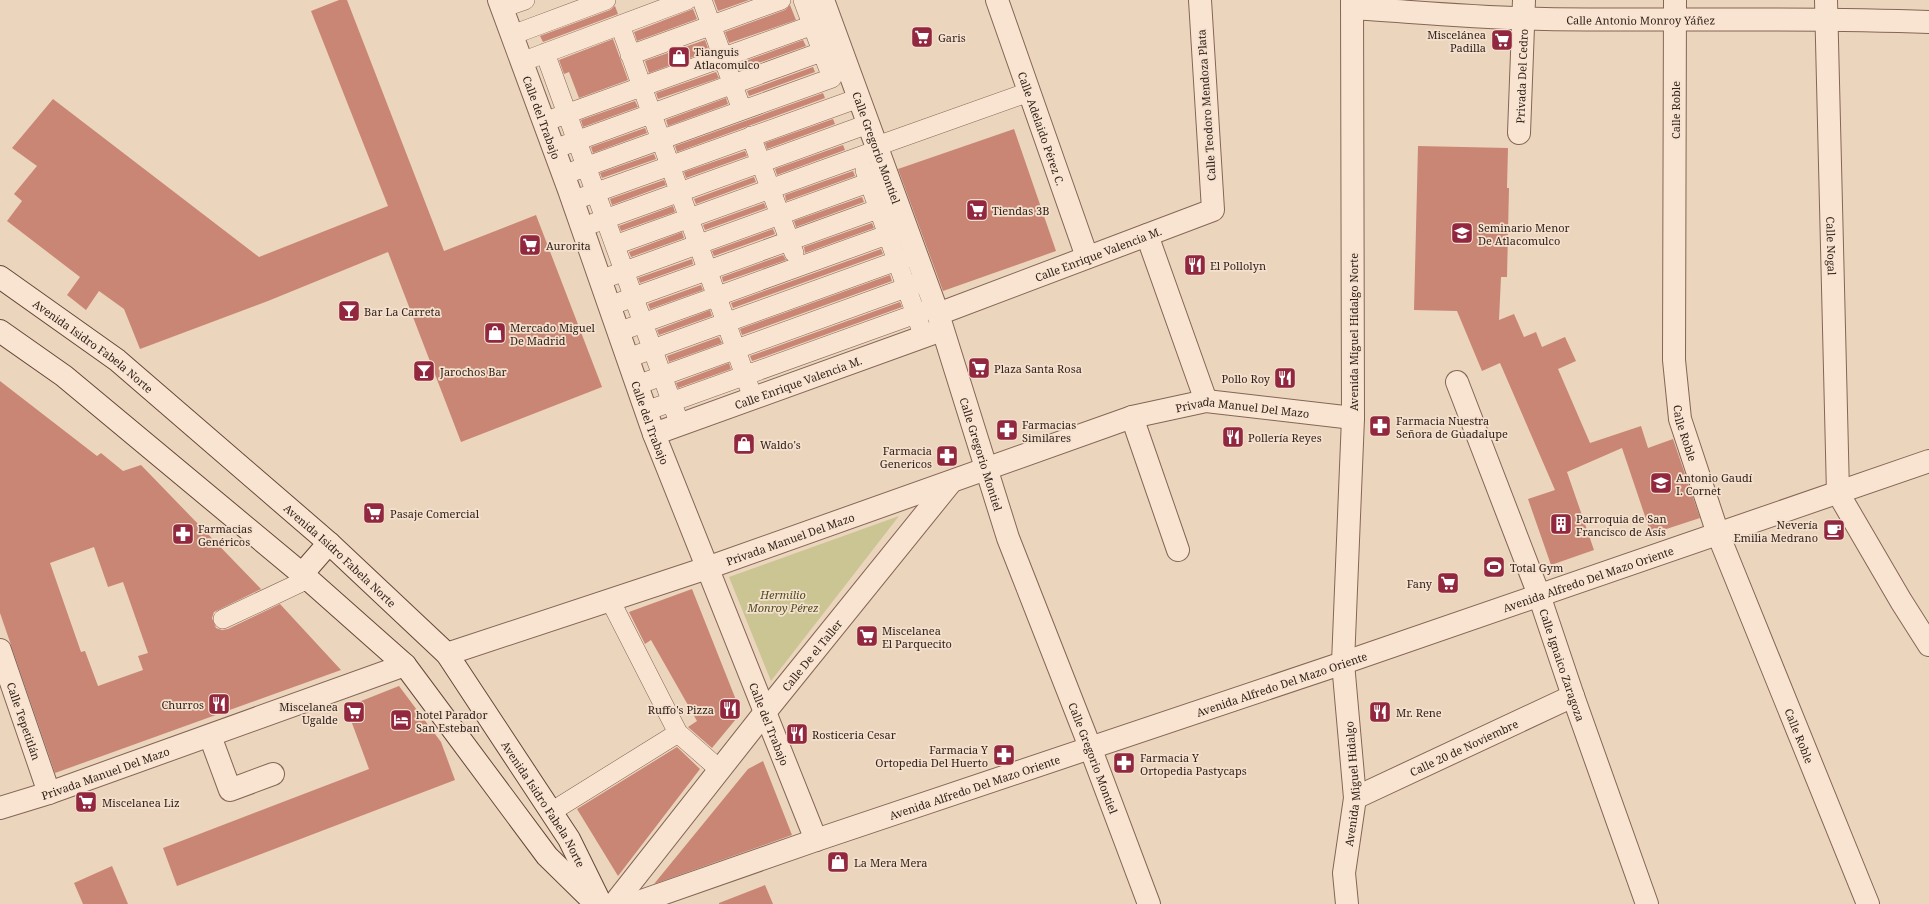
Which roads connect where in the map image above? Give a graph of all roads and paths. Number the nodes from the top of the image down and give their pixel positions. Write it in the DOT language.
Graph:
graph roads {
  1 [pos="525,0"];
  2 [pos="606,0"];
  3 [pos="687,0"];
  4 [pos="702,0"];
  5 [pos="781,0"];
  6 [pos="803,0"];
  7 [pos="823,0"];
  8 [pos="997,0"];
  9 [pos="1200,0"];
  10 [pos="501,4"];
  11 [pos="1352,4"];
  12 [pos="1524,9"];
  13 [pos="1826,9"];
  14 [pos="1675,10"];
  15 [pos="1929,22"];
  16 [pos="620,25"];
  17 [pos="813,25"];
  18 [pos="711,26"];
  19 [pos="512,36"];
  20 [pos="831,49"];
  21 [pos="545,53"];
  22 [pos="630,55"];
  23 [pos="723,58"];
  24 [pos="521,62"];
  25 [pos="732,84"];
  26 [pos="642,87"];
  27 [pos="1028,92"];
  28 [pos="850,101"];
  29 [pos="742,110"];
  30 [pos="651,113"];
  31 [pos="545,122"];
  32 [pos="859,127"];
  33 [pos="1519,133"];
  34 [pos="751,136"];
  35 [pos="576,140"];
  36 [pos="660,140"];
  37 [pos="554,148"];
  38 [pos="871,151"];
  39 [pos="761,162"];
  40 [pos="670,166"];
  41 [pos="586,167"];
  42 [pos="563,175"];
  43 [pos="878,179"];
  44 [pos="770,189"];
  45 [pos="679,192"];
  46 [pos="596,193"];
  47 [pos="572,201"];
  48 [pos="888,205"];
  49 [pos="1213,210"];
  50 [pos="780,214"];
  51 [pos="689,218"];
  52 [pos="605,219"];
  53 [pos="582,227"];
  54 [pos="897,231"];
  55 [pos="1147,235"];
  56 [pos="790,241"];
  57 [pos="698,244"];
  58 [pos="614,245"];
  59 [pos="907,257"];
  60 [pos="1087,257"];
  61 [pos="799,267"];
  62 [pos="708,270"];
  63 [pos="624,271"];
  64 [pos="0,276"];
  65 [pos="600,280"];
  66 [pos="916,284"];
  67 [pos="809,293"];
  68 [pos="634,297"];
  69 [pos="717,297"];
  70 [pos="609,306"];
  71 [pos="818,319"];
  72 [pos="931,320"];
  73 [pos="643,323"];
  74 [pos="726,323"];
  75 [pos="0,331"];
  76 [pos="618,332"];
  77 [pos="828,345"];
  78 [pos="736,349"];
  79 [pos="653,350"];
  80 [pos="628,358"];
  81 [pos="836,368"];
  82 [pos="745,375"];
  83 [pos="662,376"];
  84 [pos="1457,382"];
  85 [pos="637,385"];
  86 [pos="753,398"];
  87 [pos="1206,401"];
  88 [pos="672,402"];
  89 [pos="646,411"];
  90 [pos="1132,417"];
  91 [pos="1353,418"];
  92 [pos="680,425"];
  93 [pos="654,434"];
  94 [pos="1929,461"];
  95 [pos="985,470"];
  96 [pos="951,482"];
  97 [pos="1838,493"];
  98 [pos="1718,534"];
  99 [pos="329,543"];
  100 [pos="1178,550"];
  101 [pos="707,568"];
  102 [pos="305,577"];
  103 [pos="1539,595"];
  104 [pos="610,600"];
  105 [pos="223,619"];
  106 [pos="1929,644"];
  107 [pos="0,650"];
  108 [pos="446,654"];
  109 [pos="1343,663"];
  110 [pos="405,665"];
  111 [pos="1573,696"];
  112 [pos="766,711"];
  113 [pos="678,733"];
  114 [pos="210,736"];
  115 [pos="1090,747"];
  116 [pos="720,770"];
  117 [pos="273,774"];
  118 [pos="49,793"];
  119 [pos="1355,798"];
  120 [pos="0,808"];
  121 [pos="551,812"];
  122 [pos="816,840"];
  123 [pos="596,904"];
  124 [pos="601,904"];
  125 [pos="614,904"];
  126 [pos="633,904"];
  127 [pos="1149,904"];
  128 [pos="1347,904"];
  129 [pos="1647,904"];
  130 [pos="1868,904"];
  1 -- 10 [label="street"];
  2 -- 19 [label="street"];
  3 -- 16 [label="street"];
  4 -- 18 [label="street"];
  5 -- 18 [label="street"];
  6 -- 17 [label="street"];
  7 -- 20 [label="street, Calle Gregorio Montiel"];
  8 -- 27 [label="street, Calle Adelaido Pérez C."];
  9 -- 49 [label="street, Calle Teodoro Mendoza Plata"];
  10 -- 19 [label="street, Calle del Trabajo"];
  11 -- 12 [label="street, Calle Antonio Monroy Yáñez"];
  11 -- 91 [label="street, Avenida Miguel Hidalgo Norte"];
  12 -- 14 [label="street, Calle Antonio Monroy Yáñez"];
  12 -- 33 [label="street, Privada Del Cedro"];
  13 -- 14 [label="street, Calle Antonio Monroy Yáñez"];
  13 -- 15 [label="street, Calle Antonio Monroy Yáñez"];
  13 -- 97 [label="street, Calle Nogal"];
  14 -- 98 [label="street, Calle Roble"];
  16 -- 21 [label="street"];
  16 -- 22 [label="street"];
  17 -- 20 [label="street"];
  17 -- 23 [label="street"];
  18 -- 22 [label="street"];
  18 -- 23 [label="street"];
  19 -- 24 [label="street, Calle del Trabajo"];
  20 -- 25 [label="street"];
  20 -- 28 [label="street, Calle Gregorio Montiel"];
  20 -- 29 [label="street"];
  21 -- 24 [label="street"];
  21 -- 35 [label="street"];
  22 -- 26 [label="street"];
  23 -- 25 [label="street"];
  23 -- 26 [label="street"];
  24 -- 31 [label="street, Calle del Trabajo"];
  25 -- 29 [label="street"];
  25 -- 30 [label="street"];
  26 -- 30 [label="street"];
  26 -- 31 [label="street"];
  27 -- 38 [label="street"];
  27 -- 60 [label="street, Calle Adelaido Pérez C."];
  28 -- 32 [label="street, Calle Gregorio Montiel"];
  28 -- 34 [label="street"];
  29 -- 36 [label="street"];
  30 -- 35 [label="street"];
  30 -- 36 [label="street"];
  31 -- 37 [label="street, Calle del Trabajo"];
  32 -- 38 [label="street, Calle Gregorio Montiel"];
  32 -- 39 [label="street"];
  34 -- 39 [label="street"];
  34 -- 40 [label="street"];
  35 -- 37 [label="street"];
  35 -- 41 [label="street"];
  36 -- 40 [label="street"];
  36 -- 41 [label="street"];
  37 -- 42 [label="street, Calle del Trabajo"];
  38 -- 43 [label="street, Calle Gregorio Montiel"];
  38 -- 44 [label="street"];
  39 -- 44 [label="street"];
  39 -- 45 [label="street"];
  40 -- 45 [label="street"];
  40 -- 46 [label="street"];
  41 -- 42 [label="street"];
  41 -- 46 [label="street"];
  42 -- 47 [label="street, Calle del Trabajo"];
  43 -- 48 [label="street, Calle Gregorio Montiel"];
  43 -- 50 [label="street"];
  44 -- 50 [label="street"];
  44 -- 51 [label="street"];
  45 -- 51 [label="street"];
  45 -- 52 [label="street"];
  46 -- 47 [label="street"];
  46 -- 52 [label="street"];
  47 -- 53 [label="street, Calle del Trabajo"];
  48 -- 54 [label="street, Calle Gregorio Montiel"];
  48 -- 56 [label="street"];
  49 -- 55 [label="street, Calle Enrique Valencia M."];
  50 -- 56 [label="street"];
  50 -- 57 [label="street"];
  51 -- 57 [label="street"];
  51 -- 58 [label="street"];
  52 -- 53 [label="street"];
  52 -- 58 [label="street"];
  53 -- 65 [label="street, Calle del Trabajo"];
  54 -- 59 [label="street, Calle Gregorio Montiel"];
  54 -- 61 [label="street"];
  55 -- 60 [label="street, Calle Enrique Valencia M."];
  55 -- 87 [label="street"];
  56 -- 61 [label="street"];
  56 -- 62 [label="street"];
  57 -- 62 [label="street"];
  57 -- 63 [label="street"];
  58 -- 63 [label="street"];
  59 -- 66 [label="street, Calle Gregorio Montiel"];
  59 -- 67 [label="street"];
  60 -- 72 [label="street, Calle Enrique Valencia M."];
  61 -- 67 [label="street"];
  61 -- 69 [label="street"];
  62 -- 68 [label="street"];
  62 -- 69 [label="street"];
  63 -- 65 [label="street"];
  63 -- 68 [label="street"];
  64 -- 99 [label="street, Avenida Isidro Fabela Norte"];
  65 -- 70 [label="street, Calle del Trabajo"];
  66 -- 71 [label="street"];
  66 -- 72 [label="street, Calle Gregorio Montiel"];
  67 -- 71 [label="street"];
  67 -- 74 [label="street"];
  68 -- 70 [label="street"];
  68 -- 73 [label="street"];
  69 -- 73 [label="street"];
  69 -- 74 [label="street"];
  70 -- 76 [label="street, Calle del Trabajo"];
  71 -- 77 [label="street"];
  71 -- 78 [label="street"];
  72 -- 77 [label="street"];
  72 -- 81 [label="street, Calle Enrique Valencia M."];
  72 -- 95 [label="street, Calle Gregorio Montiel"];
  73 -- 76 [label="street"];
  73 -- 79 [label="street"];
  74 -- 78 [label="street"];
  74 -- 79 [label="street"];
  75 -- 102 [label="street, Avenida Isidro Fabela Norte"];
  76 -- 80 [label="street, Calle del Trabajo"];
  77 -- 81 [label="street"];
  77 -- 82 [label="street"];
  78 -- 82 [label="street"];
  78 -- 83 [label="street"];
  79 -- 80 [label="street"];
  79 -- 83 [label="street"];
  80 -- 85 [label="street, Calle del Trabajo"];
  81 -- 86 [label="street, Calle Enrique Valencia M."];
  82 -- 86 [label="street"];
  82 -- 88 [label="street"];
  83 -- 85 [label="street"];
  83 -- 88 [label="street"];
  84 -- 103 [label="street, Calle Ignaico Zaragoza"];
  85 -- 89 [label="street, Calle del Trabajo"];
  86 -- 92 [label="street, Calle Enrique Valencia M."];
  87 -- 90 [label="street, Privada Manuel Del Mazo"];
  87 -- 91 [label="street, Privada Manuel Del Mazo"];
  88 -- 89 [label="street"];
  88 -- 92 [label="street"];
  89 -- 93 [label="street, Calle del Trabajo"];
  90 -- 95 [label="street, Privada Manuel Del Mazo"];
  90 -- 100 [label="street"];
  91 -- 109 [label="street, Avenida Miguel Hidalgo Norte"];
  92 -- 93 [label="street, Calle Enrique Valencia M."];
  93 -- 101 [label="street, Calle del Trabajo"];
  94 -- 97 [label="street, Avenida Alfredo Del Mazo Oriente"];
  95 -- 96 [label="street, Privada Manuel Del Mazo"];
  95 -- 115 [label="street, Calle Gregorio Montiel"];
  96 -- 101 [label="street, Privada Manuel Del Mazo"];
  96 -- 112 [label="street, Calle De el Taller"];
  97 -- 98 [label="street, Avenida Alfredo Del Mazo Oriente"];
  97 -- 106 [label="street"];
  98 -- 103 [label="street, Avenida Alfredo Del Mazo Oriente"];
  98 -- 130 [label="street, Calle Roble"];
  99 -- 102 [label="street"];
  99 -- 108 [label="street, Avenida Isidro Fabela Norte"];
  101 -- 104 [label="street, Privada Manuel Del Mazo"];
  101 -- 112 [label="street, Calle del Trabajo"];
  102 -- 105 [label="street"];
  102 -- 110 [label="street, Avenida Isidro Fabela Norte"];
  103 -- 109 [label="street, Avenida Alfredo Del Mazo Oriente"];
  103 -- 111 [label="street, Calle Ignaico Zaragoza"];
  104 -- 108 [label="street, Privada Manuel Del Mazo"];
  104 -- 113 [label="street"];
  107 -- 118 [label="street, Calle Tepetitlán"];
  108 -- 121 [label="street, Avenida Isidro Fabela Norte"];
  109 -- 115 [label="street, Avenida Alfredo Del Mazo Oriente"];
  109 -- 119 [label="street, Avenida Miguel Hidalgo"];
  110 -- 114 [label="street, Privada Manuel Del Mazo"];
  110 -- 123 [label="street, Avenida Isidro Fabela Norte"];
  111 -- 119 [label="street, Calle 20 de Noviembre"];
  111 -- 129 [label="street, Calle Ignaico Zaragoza"];
  112 -- 116 [label="street, Calle De el Taller"];
  112 -- 122 [label="street, Calle del Trabajo"];
  113 -- 116 [label="street"];
  113 -- 121 [label="street"];
  114 -- 117 [label="street"];
  114 -- 118 [label="street, Privada Manuel Del Mazo"];
  115 -- 122 [label="street, Avenida Alfredo Del Mazo Oriente"];
  115 -- 127 [label="street, Calle Gregorio Montiel"];
  116 -- 125 [label="street, Calle De el Taller"];
  118 -- 120 [label="street, Privada Manuel Del Mazo"];
  119 -- 128 [label="street, Avenida Miguel Hidalgo"];
  121 -- 124 [label="street, Avenida Isidro Fabela Norte"];
  122 -- 126 [label="street, Avenida Alfredo Del Mazo Oriente"];
}
